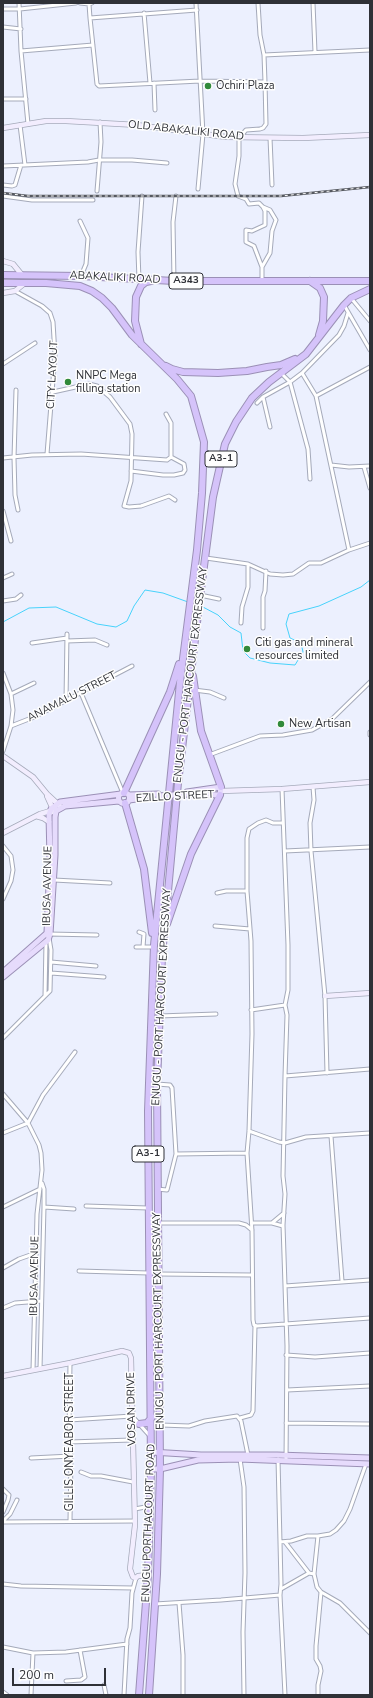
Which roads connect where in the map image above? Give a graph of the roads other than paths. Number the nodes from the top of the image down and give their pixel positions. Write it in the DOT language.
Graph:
graph roads {
  1 [pos="20,3"];
  2 [pos="55,3"];
  3 [pos="76,3"];
  4 [pos="80,3"];
  5 [pos="196,3"];
  6 [pos="258,3"];
  7 [pos="314,3"];
  8 [pos="90,4"];
  9 [pos="66,5"];
  10 [pos="3,9"];
  11 [pos="20,9"];
  12 [pos="197,10"];
  13 [pos="144,13"];
  14 [pos="90,18"];
  15 [pos="3,27"];
  16 [pos="21,28"];
  17 [pos="93,45"];
  18 [pos="370,50"];
  19 [pos="21,51"];
  20 [pos="315,52"];
  21 [pos="264,55"];
  22 [pos="200,81"];
  23 [pos="265,82"];
  24 [pos="152,83"];
  25 [pos="3,99"];
  26 [pos="26,99"];
  27 [pos="155,110"];
  28 [pos="100,122"];
  29 [pos="28,124"];
  30 [pos="20,125"];
  31 [pos="3,128"];
  32 [pos="203,134"];
  33 [pos="370,135"];
  34 [pos="239,138"];
  35 [pos="270,138"];
  36 [pos="99,160"];
  37 [pos="168,163"];
  38 [pos="25,165"];
  39 [pos="3,166"];
  40 [pos="21,166"];
  41 [pos="3,185"];
  42 [pos="272,185"];
  43 [pos="198,189"];
  44 [pos="96,191"];
  45 [pos="3,196"];
  46 [pos="142,196"];
  47 [pos="176,196"];
  48 [pos="93,200"];
  49 [pos="263,207"];
  50 [pos="80,221"];
  51 [pos="3,261"];
  52 [pos="262,267"];
  53 [pos="19,273"];
  54 [pos="3,275"];
  55 [pos="81,276"];
  56 [pos="139,280"];
  57 [pos="158,280"];
  58 [pos="262,280"];
  59 [pos="174,281"];
  60 [pos="310,281"];
  61 [pos="370,281"];
  62 [pos="3,283"];
  63 [pos="10,283"];
  64 [pos="24,283"];
  65 [pos="370,289"];
  66 [pos="15,291"];
  67 [pos="3,293"];
  68 [pos="351,298"];
  69 [pos="344,305"];
  70 [pos="348,313"];
  71 [pos="370,321"];
  72 [pos="316,340"];
  73 [pos="35,344"];
  74 [pos="142,344"];
  75 [pos="370,350"];
  76 [pos="306,354"];
  77 [pos="158,361"];
  78 [pos="3,364"];
  79 [pos="370,367"];
  80 [pos="281,373"];
  81 [pos="302,373"];
  82 [pos="290,382"];
  83 [pos="16,390"];
  84 [pos="53,392"];
  85 [pos="316,396"];
  86 [pos="263,397"];
  87 [pos="258,403"];
  88 [pos="166,414"];
  89 [pos="270,427"];
  90 [pos="47,454"];
  91 [pos="171,457"];
  92 [pos="3,458"];
  93 [pos="14,458"];
  94 [pos="132,458"];
  95 [pos="331,465"];
  96 [pos="370,466"];
  97 [pos="364,467"];
  98 [pos="131,471"];
  99 [pos="310,479"];
  100 [pos="370,488"];
  101 [pos="175,500"];
  102 [pos="18,510"];
  103 [pos="3,511"];
  104 [pos="11,541"];
  105 [pos="370,543"];
  106 [pos="349,550"];
  107 [pos="206,558"];
  108 [pos="248,564"];
  109 [pos="266,571"];
  110 [pos="12,574"];
  111 [pos="3,578"];
  112 [pos="21,595"];
  113 [pos="200,596"];
  114 [pos="3,600"];
  115 [pos="219,600"];
  116 [pos="241,623"];
  117 [pos="262,628"];
  118 [pos="67,638"];
  119 [pos="32,643"];
  120 [pos="107,645"];
  121 [pos="184,649"];
  122 [pos="132,666"];
  123 [pos="192,668"];
  124 [pos="3,673"];
  125 [pos="370,682"];
  126 [pos="34,683"];
  127 [pos="194,690"];
  128 [pos="81,693"];
  129 [pos="11,694"];
  130 [pos="224,698"];
  131 [pos="66,701"];
  132 [pos="11,726"];
  133 [pos="370,732"];
  134 [pos="370,735"];
  135 [pos="3,751"];
  136 [pos="209,755"];
  137 [pos="3,756"];
  138 [pos="370,782"];
  139 [pos="313,787"];
  140 [pos="282,789"];
  141 [pos="221,791"];
  142 [pos="187,793"];
  143 [pos="47,794"];
  144 [pos="124,797"];
  145 [pos="57,808"];
  146 [pos="51,809"];
  147 [pos="36,816"];
  148 [pos="49,822"];
  149 [pos="283,823"];
  150 [pos="3,833"];
  151 [pos="3,846"];
  152 [pos="370,847"];
  153 [pos="285,851"];
  154 [pos="311,851"];
  155 [pos="53,880"];
  156 [pos="110,883"];
  157 [pos="247,891"];
  158 [pos="217,893"];
  159 [pos="3,899"];
  160 [pos="215,926"];
  161 [pos="250,928"];
  162 [pos="139,932"];
  163 [pos="98,935"];
  164 [pos="163,935"];
  165 [pos="47,937"];
  166 [pos="154,946"];
  167 [pos="136,947"];
  168 [pos="143,947"];
  169 [pos="51,962"];
  170 [pos="96,966"];
  171 [pos="3,972"];
  172 [pos="51,973"];
  173 [pos="3,977"];
  174 [pos="104,977"];
  175 [pos="370,993"];
  176 [pos="45,996"];
  177 [pos="325,996"];
  178 [pos="285,1005"];
  179 [pos="251,1010"];
  180 [pos="216,1014"];
  181 [pos="159,1016"];
  182 [pos="3,1038"];
  183 [pos="75,1052"];
  184 [pos="370,1069"];
  185 [pos="327,1073"];
  186 [pos="285,1076"];
  187 [pos="157,1084"];
  188 [pos="3,1094"];
  189 [pos="28,1123"];
  190 [pos="250,1131"];
  191 [pos="3,1133"];
  192 [pos="370,1133"];
  193 [pos="331,1136"];
  194 [pos="283,1143"];
  195 [pos="247,1153"];
  196 [pos="176,1154"];
  197 [pos="41,1183"];
  198 [pos="39,1189"];
  199 [pos="44,1189"];
  200 [pos="158,1189"];
  201 [pos="86,1206"];
  202 [pos="3,1207"];
  203 [pos="44,1207"];
  204 [pos="149,1208"];
  205 [pos="74,1209"];
  206 [pos="284,1213"];
  207 [pos="272,1222"];
  208 [pos="158,1223"];
  209 [pos="252,1223"];
  210 [pos="283,1226"];
  211 [pos="252,1231"];
  212 [pos="36,1253"];
  213 [pos="3,1268"];
  214 [pos="79,1271"];
  215 [pos="150,1273"];
  216 [pos="159,1274"];
  217 [pos="252,1275"];
  218 [pos="370,1280"];
  219 [pos="342,1281"];
  220 [pos="285,1286"];
  221 [pos="35,1301"];
  222 [pos="41,1301"];
  223 [pos="3,1308"];
  224 [pos="370,1318"];
  225 [pos="286,1324"];
  226 [pos="255,1326"];
  227 [pos="370,1353"];
  228 [pos="286,1355"];
  229 [pos="70,1363"];
  230 [pos="40,1369"];
  231 [pos="33,1370"];
  232 [pos="3,1376"];
  233 [pos="370,1386"];
  234 [pos="287,1390"];
  235 [pos="132,1416"];
  236 [pos="152,1417"];
  237 [pos="240,1418"];
  238 [pos="69,1420"];
  239 [pos="286,1423"];
  240 [pos="139,1424"];
  241 [pos="370,1424"];
  242 [pos="161,1425"];
  243 [pos="151,1437"];
  244 [pos="132,1440"];
  245 [pos="69,1442"];
  246 [pos="151,1452"];
  247 [pos="160,1452"];
  248 [pos="248,1455"];
  249 [pos="71,1456"];
  250 [pos="277,1457"];
  251 [pos="286,1457"];
  252 [pos="31,1458"];
  253 [pos="370,1458"];
  254 [pos="239,1459"];
  255 [pos="368,1464"];
  256 [pos="151,1469"];
  257 [pos="160,1469"];
  258 [pos="81,1472"];
  259 [pos="133,1482"];
  260 [pos="3,1490"];
  261 [pos="17,1500"];
  262 [pos="150,1506"];
  263 [pos="135,1509"];
  264 [pos="3,1512"];
  265 [pos="3,1521"];
  266 [pos="70,1521"];
  267 [pos="135,1521"];
  268 [pos="318,1536"];
  269 [pos="280,1542"];
  270 [pos="284,1542"];
  271 [pos="309,1573"];
  272 [pos="314,1574"];
  273 [pos="148,1575"];
  274 [pos="136,1578"];
  275 [pos="3,1584"];
  276 [pos="133,1588"];
  277 [pos="281,1589"];
  278 [pos="321,1592"];
  279 [pos="280,1595"];
  280 [pos="244,1597"];
  281 [pos="179,1603"];
  282 [pos="155,1604"];
  283 [pos="145,1622"];
  284 [pos="154,1622"];
  285 [pos="370,1633"];
  286 [pos="127,1644"];
  287 [pos="3,1648"];
  288 [pos="80,1650"];
  289 [pos="33,1653"];
  290 [pos="66,1681"];
  291 [pos="104,1685"];
  292 [pos="3,1692"];
  293 [pos="7,1695"];
  294 [pos="31,1695"];
  295 [pos="106,1695"];
  296 [pos="124,1695"];
  297 [pos="139,1695"];
  298 [pos="148,1695"];
  299 [pos="183,1695"];
  300 [pos="244,1695"];
  301 [pos="285,1695"];
  302 [pos="318,1695"];
  1 -- 11 [label="street"];
  2 -- 9 [label="street"];
  3 -- 9 [label="street"];
  4 -- 8 [label="street"];
  5 -- 12 [label="street"];
  6 -- 21 [label="street"];
  7 -- 20 [label="street"];
  8 -- 14 [label="street"];
  9 -- 11 [label="street"];
  10 -- 11 [label="street"];
  11 -- 16 [label="street"];
  12 -- 13 [label="street"];
  12 -- 22 [label="street"];
  13 -- 14 [label="street"];
  13 -- 24 [label="street"];
  14 -- 17 [label="street"];
  15 -- 16 [label="street"];
  16 -- 19 [label="street"];
  17 -- 19 [label="street"];
  17 -- 24 [label="street"];
  18 -- 20 [label="street"];
  19 -- 26 [label="street"];
  20 -- 21 [label="street"];
  21 -- 23 [label="street"];
  22 -- 23 [label="street"];
  22 -- 24 [label="street"];
  22 -- 32 [label="street"];
  23 -- 34 [label="street"];
  24 -- 27 [label="street"];
  25 -- 26 [label="street"];
  26 -- 29 [label="street"];
  28 -- 29 [label="main road, OLD ABAKALIKI ROAD"];
  28 -- 32 [label="main road, OLD ABAKALIKI ROAD"];
  28 -- 36 [label="street"];
  29 -- 30 [label="main road, OLD ABAKALIKI ROAD"];
  30 -- 31 [label="main road, OLD ABAKALIKI ROAD"];
  30 -- 38 [label="street"];
  32 -- 34 [label="main road, OLD ABAKALIKI ROAD"];
  32 -- 43 [label="street"];
  33 -- 35 [label="main road, OLD ABAKALIKI ROAD"];
  34 -- 35 [label="main road, OLD ABAKALIKI ROAD"];
  34 -- 49 [label="street"];
  35 -- 42 [label="street"];
  36 -- 37 [label="street"];
  36 -- 38 [label="street"];
  36 -- 44 [label="street"];
  38 -- 40 [label="street"];
  39 -- 40 [label="street"];
  40 -- 41 [label="street"];
  45 -- 48 [label="street"];
  46 -- 56 [label="street"];
  47 -- 59 [label="street"];
  49 -- 52 [label="street"];
  49 -- 52 [label="street"];
  50 -- 55 [label="street"];
  51 -- 53 [label="main road"];
  52 -- 58 [label="street"];
  53 -- 54 [label="highway, ABAKALIKI ROAD / A343"];
  53 -- 55 [label="highway, ABAKALIKI ROAD / A343"];
  55 -- 56 [label="highway, ABAKALIKI ROAD / A343"];
  56 -- 57 [label="highway, ABAKALIKI ROAD / A343"];
  57 -- 59 [label="highway, ABAKALIKI ROAD / A343"];
  57 -- 74 [label="highway, A343"];
  58 -- 59 [label="highway, ABAKALIKI ROAD / A343"];
  58 -- 60 [label="highway, ABAKALIKI ROAD / A343"];
  60 -- 61 [label="highway, ABAKALIKI ROAD / A343"];
  60 -- 72 [label="highway"];
  62 -- 63 [label="highway, ABAKALIKI ROAD / A343"];
  63 -- 64 [label="highway, ABAKALIKI ROAD / A343"];
  63 -- 67 [label="main road"];
  64 -- 66 [label="main road"];
  64 -- 74 [label="highway, ABAKALIKI ROAD / A343"];
  65 -- 68 [label="highway"];
  66 -- 67 [label="main road"];
  66 -- 84 [label="street, CITY LAYOUT"];
  68 -- 69 [label="highway"];
  68 -- 71 [label="street"];
  69 -- 70 [label="street"];
  69 -- 72 [label="highway"];
  70 -- 75 [label="street"];
  70 -- 81 [label="street"];
  72 -- 76 [label="highway, ENUGU - PORT HARCOURT EXPRESSWAY"];
  73 -- 78 [label="street"];
  74 -- 77 [label="highway, ENUGU PORTHACOURT ROAD / A343"];
  76 -- 77 [label="highway, A343"];
  76 -- 80 [label="highway, ENUGU - PORT HARCOURT EXPRESSWAY / A3-1"];
  77 -- 121 [label="highway, ENUGU PORTHACOURT ROAD / A3-1"];
  79 -- 85 [label="street"];
  80 -- 82 [label="street"];
  80 -- 107 [label="highway, ENUGU - PORT HARCOURT EXPRESSWAY / A3-1"];
  81 -- 82 [label="street"];
  81 -- 85 [label="street"];
  82 -- 86 [label="street"];
  82 -- 99 [label="street"];
  83 -- 93 [label="street"];
  84 -- 90 [label="street, CITY LAYOUT"];
  84 -- 94 [label="street"];
  85 -- 95 [label="street"];
  86 -- 87 [label="street"];
  86 -- 89 [label="street"];
  88 -- 91 [label="street"];
  90 -- 93 [label="street"];
  90 -- 94 [label="street"];
  91 -- 94 [label="street"];
  91 -- 98 [label="street"];
  92 -- 93 [label="street"];
  93 -- 102 [label="street"];
  94 -- 98 [label="street"];
  95 -- 97 [label="street"];
  95 -- 106 [label="street"];
  96 -- 97 [label="street"];
  97 -- 100 [label="street"];
  98 -- 101 [label="street"];
  103 -- 104 [label="street"];
  105 -- 106 [label="street"];
  106 -- 109 [label="street"];
  107 -- 108 [label="street"];
  107 -- 113 [label="highway, ENUGU - PORT HARCOURT EXPRESSWAY / A3-1"];
  108 -- 109 [label="street"];
  108 -- 116 [label="street"];
  109 -- 117 [label="street"];
  110 -- 111 [label="street"];
  112 -- 114 [label="street"];
  113 -- 115 [label="street"];
  113 -- 123 [label="highway, ENUGU - PORT HARCOURT EXPRESSWAY / A3-1"];
  118 -- 119 [label="street"];
  118 -- 120 [label="street"];
  118 -- 131 [label="street"];
  121 -- 144 [label="highway"];
  121 -- 166 [label="highway, ENUGU PORTHACOURT ROAD / A3-1"];
  122 -- 128 [label="street, ANAMALU STREET"];
  123 -- 127 [label="highway"];
  123 -- 164 [label="highway, ENUGU - PORT HARCOURT EXPRESSWAY / A3-1"];
  124 -- 129 [label="street"];
  125 -- 136 [label="street"];
  126 -- 129 [label="street"];
  127 -- 130 [label="street"];
  127 -- 136 [label="highway"];
  128 -- 131 [label="street, ANAMALU STREET"];
  128 -- 144 [label="street"];
  129 -- 132 [label="street"];
  131 -- 132 [label="street, ANAMALU STREET"];
  132 -- 135 [label="street"];
  133 -- 134 [label="street"];
  136 -- 141 [label="highway"];
  137 -- 143 [label="main road"];
  138 -- 139 [label="main road"];
  139 -- 140 [label="main road"];
  139 -- 154 [label="street"];
  140 -- 141 [label="main road"];
  140 -- 149 [label="street"];
  141 -- 142 [label="main road, EZILLO STREET"];
  141 -- 142 [label="main road, EZILLO STREET"];
  141 -- 164 [label="highway"];
  142 -- 144 [label="main road, EZILLO STREET, bridge"];
  143 -- 145 [label="main road"];
  143 -- 146 [label="main road"];
  144 -- 145 [label="main road, EZILLO STREET"];
  144 -- 166 [label="highway"];
  145 -- 146 [label="main road"];
  145 -- 146 [label="main road"];
  145 -- 155 [label="main road, IBUSA AVENUE"];
  146 -- 147 [label="main road"];
  146 -- 148 [label="main road, IBUSA AVENUE"];
  147 -- 148 [label="main road"];
  147 -- 150 [label="main road"];
  148 -- 165 [label="main road, IBUSA AVENUE"];
  149 -- 153 [label="street"];
  149 -- 157 [label="street"];
  151 -- 159 [label="street"];
  152 -- 154 [label="street"];
  153 -- 154 [label="street"];
  153 -- 178 [label="street"];
  154 -- 177 [label="street"];
  155 -- 156 [label="street"];
  155 -- 165 [label="main road, IBUSA AVENUE"];
  157 -- 158 [label="street"];
  157 -- 161 [label="street"];
  160 -- 161 [label="street"];
  161 -- 179 [label="street"];
  162 -- 168 [label="street"];
  163 -- 165 [label="street"];
  164 -- 181 [label="highway, ENUGU - PORT HARCOURT EXPRESSWAY / A3-1"];
  165 -- 169 [label="street, IBUSA AVENUE"];
  165 -- 171 [label="main road"];
  165 -- 173 [label="main road"];
  165 -- 176 [label="street, IBUSA AVENUE"];
  166 -- 168 [label="street"];
  166 -- 204 [label="highway, ENUGU PORTHACOURT ROAD / A3-1"];
  167 -- 168 [label="street"];
  169 -- 170 [label="street"];
  169 -- 172 [label="street, IBUSA AVENUE"];
  172 -- 174 [label="street"];
  172 -- 176 [label="street, IBUSA AVENUE"];
  175 -- 177 [label="main road"];
  176 -- 182 [label="street, IBUSA AVENUE"];
  177 -- 185 [label="street"];
  178 -- 179 [label="street"];
  178 -- 186 [label="street"];
  179 -- 190 [label="street"];
  180 -- 181 [label="street"];
  181 -- 187 [label="highway, ENUGU - PORT HARCOURT EXPRESSWAY / A3-1"];
  183 -- 189 [label="street"];
  184 -- 185 [label="street"];
  185 -- 186 [label="street"];
  186 -- 194 [label="street"];
  187 -- 196 [label="street"];
  187 -- 200 [label="highway, ENUGU - PORT HARCOURT EXPRESSWAY / A3-1"];
  188 -- 189 [label="street, IBUSA AVENUE"];
  189 -- 191 [label="street"];
  189 -- 197 [label="street, IBUSA AVENUE"];
  190 -- 194 [label="street"];
  190 -- 195 [label="street"];
  192 -- 193 [label="street"];
  193 -- 194 [label="street"];
  193 -- 219 [label="street"];
  194 -- 206 [label="street"];
  195 -- 196 [label="street"];
  195 -- 209 [label="street"];
  196 -- 200 [label="street"];
  197 -- 198 [label="street, IBUSA AVENUE"];
  197 -- 199 [label="street, IBUSA AVENUE"];
  198 -- 199 [label="street"];
  198 -- 202 [label="street"];
  198 -- 212 [label="street, IBUSA AVENUE"];
  199 -- 203 [label="street, IBUSA AVENUE"];
  200 -- 208 [label="highway, ENUGU - PORT HARCOURT EXPRESSWAY / A3-1"];
  201 -- 204 [label="street"];
  203 -- 205 [label="street"];
  203 -- 222 [label="street, IBUSA AVENUE"];
  204 -- 215 [label="highway, ENUGU PORTHACOURT ROAD / A3-1"];
  206 -- 207 [label="street"];
  206 -- 210 [label="street"];
  207 -- 209 [label="street"];
  207 -- 210 [label="street"];
  208 -- 211 [label="street"];
  208 -- 216 [label="highway, ENUGU - PORT HARCOURT EXPRESSWAY / A3-1"];
  209 -- 211 [label="street"];
  210 -- 220 [label="street"];
  211 -- 217 [label="street"];
  212 -- 213 [label="street"];
  212 -- 221 [label="street, IBUSA AVENUE"];
  214 -- 215 [label="street"];
  215 -- 236 [label="highway, ENUGU PORTHACOURT ROAD / A3-1"];
  216 -- 217 [label="street"];
  216 -- 242 [label="highway, ENUGU - PORT HARCOURT EXPRESSWAY / A3-1"];
  217 -- 226 [label="street"];
  218 -- 219 [label="street"];
  219 -- 220 [label="street"];
  220 -- 225 [label="street"];
  221 -- 222 [label="street"];
  221 -- 223 [label="street"];
  221 -- 231 [label="street, IBUSA AVENUE"];
  222 -- 230 [label="street, IBUSA AVENUE"];
  224 -- 225 [label="street"];
  225 -- 226 [label="street"];
  225 -- 228 [label="street"];
  226 -- 237 [label="street"];
  227 -- 228 [label="street"];
  228 -- 234 [label="street"];
  229 -- 230 [label="main road, VOSAN DRIVE"];
  229 -- 235 [label="main road, VOSAN DRIVE"];
  229 -- 238 [label="street, GILLIS ONYEABOR STREET"];
  230 -- 231 [label="main road, VOSAN DRIVE"];
  231 -- 232 [label="main road, VOSAN DRIVE"];
  233 -- 234 [label="street"];
  234 -- 239 [label="street"];
  235 -- 238 [label="street"];
  235 -- 240 [label="street"];
  235 -- 244 [label="main road, VOSAN DRIVE"];
  236 -- 240 [label="highway"];
  236 -- 243 [label="highway, ENUGU PORTHACOURT ROAD / A3-1"];
  237 -- 242 [label="street"];
  237 -- 248 [label="street"];
  238 -- 245 [label="street, GILLIS ONYEABOR STREET"];
  239 -- 241 [label="street"];
  239 -- 251 [label="street"];
  240 -- 243 [label="street"];
  242 -- 247 [label="highway, ENUGU - PORT HARCOURT EXPRESSWAY / A3-1"];
  243 -- 246 [label="highway, ENUGU PORTHACOURT ROAD / A3-1"];
  244 -- 245 [label="street"];
  244 -- 259 [label="main road, VOSAN DRIVE"];
  245 -- 249 [label="street, GILLIS ONYEABOR STREET"];
  246 -- 247 [label="main road"];
  246 -- 256 [label="highway, ENUGU PORTHACOURT ROAD / A3-1"];
  247 -- 248 [label="main road"];
  247 -- 257 [label="highway, ENUGU - PORT HARCOURT EXPRESSWAY / A3-1"];
  248 -- 250 [label="main road"];
  249 -- 252 [label="street"];
  249 -- 266 [label="street, GILLIS ONYEABOR STREET"];
  250 -- 251 [label="main road"];
  250 -- 254 [label="main road"];
  250 -- 269 [label="street"];
  251 -- 253 [label="main road"];
  251 -- 255 [label="main road"];
  254 -- 257 [label="main road"];
  254 -- 280 [label="street"];
  255 -- 268 [label="street"];
  256 -- 257 [label="main road"];
  256 -- 262 [label="highway, ENUGU PORTHACOURT ROAD / A3-1"];
  257 -- 282 [label="highway, ENUGU - PORT HARCOURT EXPRESSWAY / A3-1"];
  258 -- 259 [label="street"];
  259 -- 263 [label="main road, VOSAN DRIVE"];
  260 -- 264 [label="street"];
  261 -- 265 [label="street"];
  262 -- 263 [label="street"];
  262 -- 273 [label="highway, ENUGU PORTHACOURT ROAD / A3-1"];
  263 -- 267 [label="main road, VOSAN DRIVE"];
  265 -- 266 [label="street"];
  266 -- 267 [label="street"];
  267 -- 274 [label="main road, VOSAN DRIVE"];
  268 -- 270 [label="street"];
  268 -- 272 [label="street"];
  269 -- 270 [label="street"];
  269 -- 277 [label="street"];
  270 -- 271 [label="street"];
  271 -- 272 [label="street"];
  271 -- 277 [label="street"];
  272 -- 278 [label="street"];
  273 -- 274 [label="main road"];
  273 -- 283 [label="highway, ENUGU PORTHACOURT ROAD / A3-1"];
  274 -- 276 [label="street"];
  275 -- 276 [label="street"];
  276 -- 286 [label="street"];
  277 -- 279 [label="street"];
  278 -- 285 [label="street"];
  278 -- 302 [label="street"];
  279 -- 280 [label="street"];
  279 -- 301 [label="street"];
  280 -- 281 [label="street"];
  280 -- 300 [label="street"];
  281 -- 282 [label="street"];
  281 -- 299 [label="street"];
  282 -- 284 [label="highway, ENUGU - PORT HARCOURT EXPRESSWAY / A3-1"];
  283 -- 284 [label="highway"];
  283 -- 297 [label="highway, ENUGU PORTHACOURT ROAD / A3-1"];
  284 -- 298 [label="highway, ENUGU - PORT HARCOURT EXPRESSWAY / A3-1"];
  286 -- 288 [label="street"];
  286 -- 296 [label="street"];
  287 -- 289 [label="street"];
  288 -- 289 [label="street"];
  288 -- 290 [label="street"];
  289 -- 294 [label="street"];
  291 -- 295 [label="street"];
  292 -- 293 [label="street"];
}
